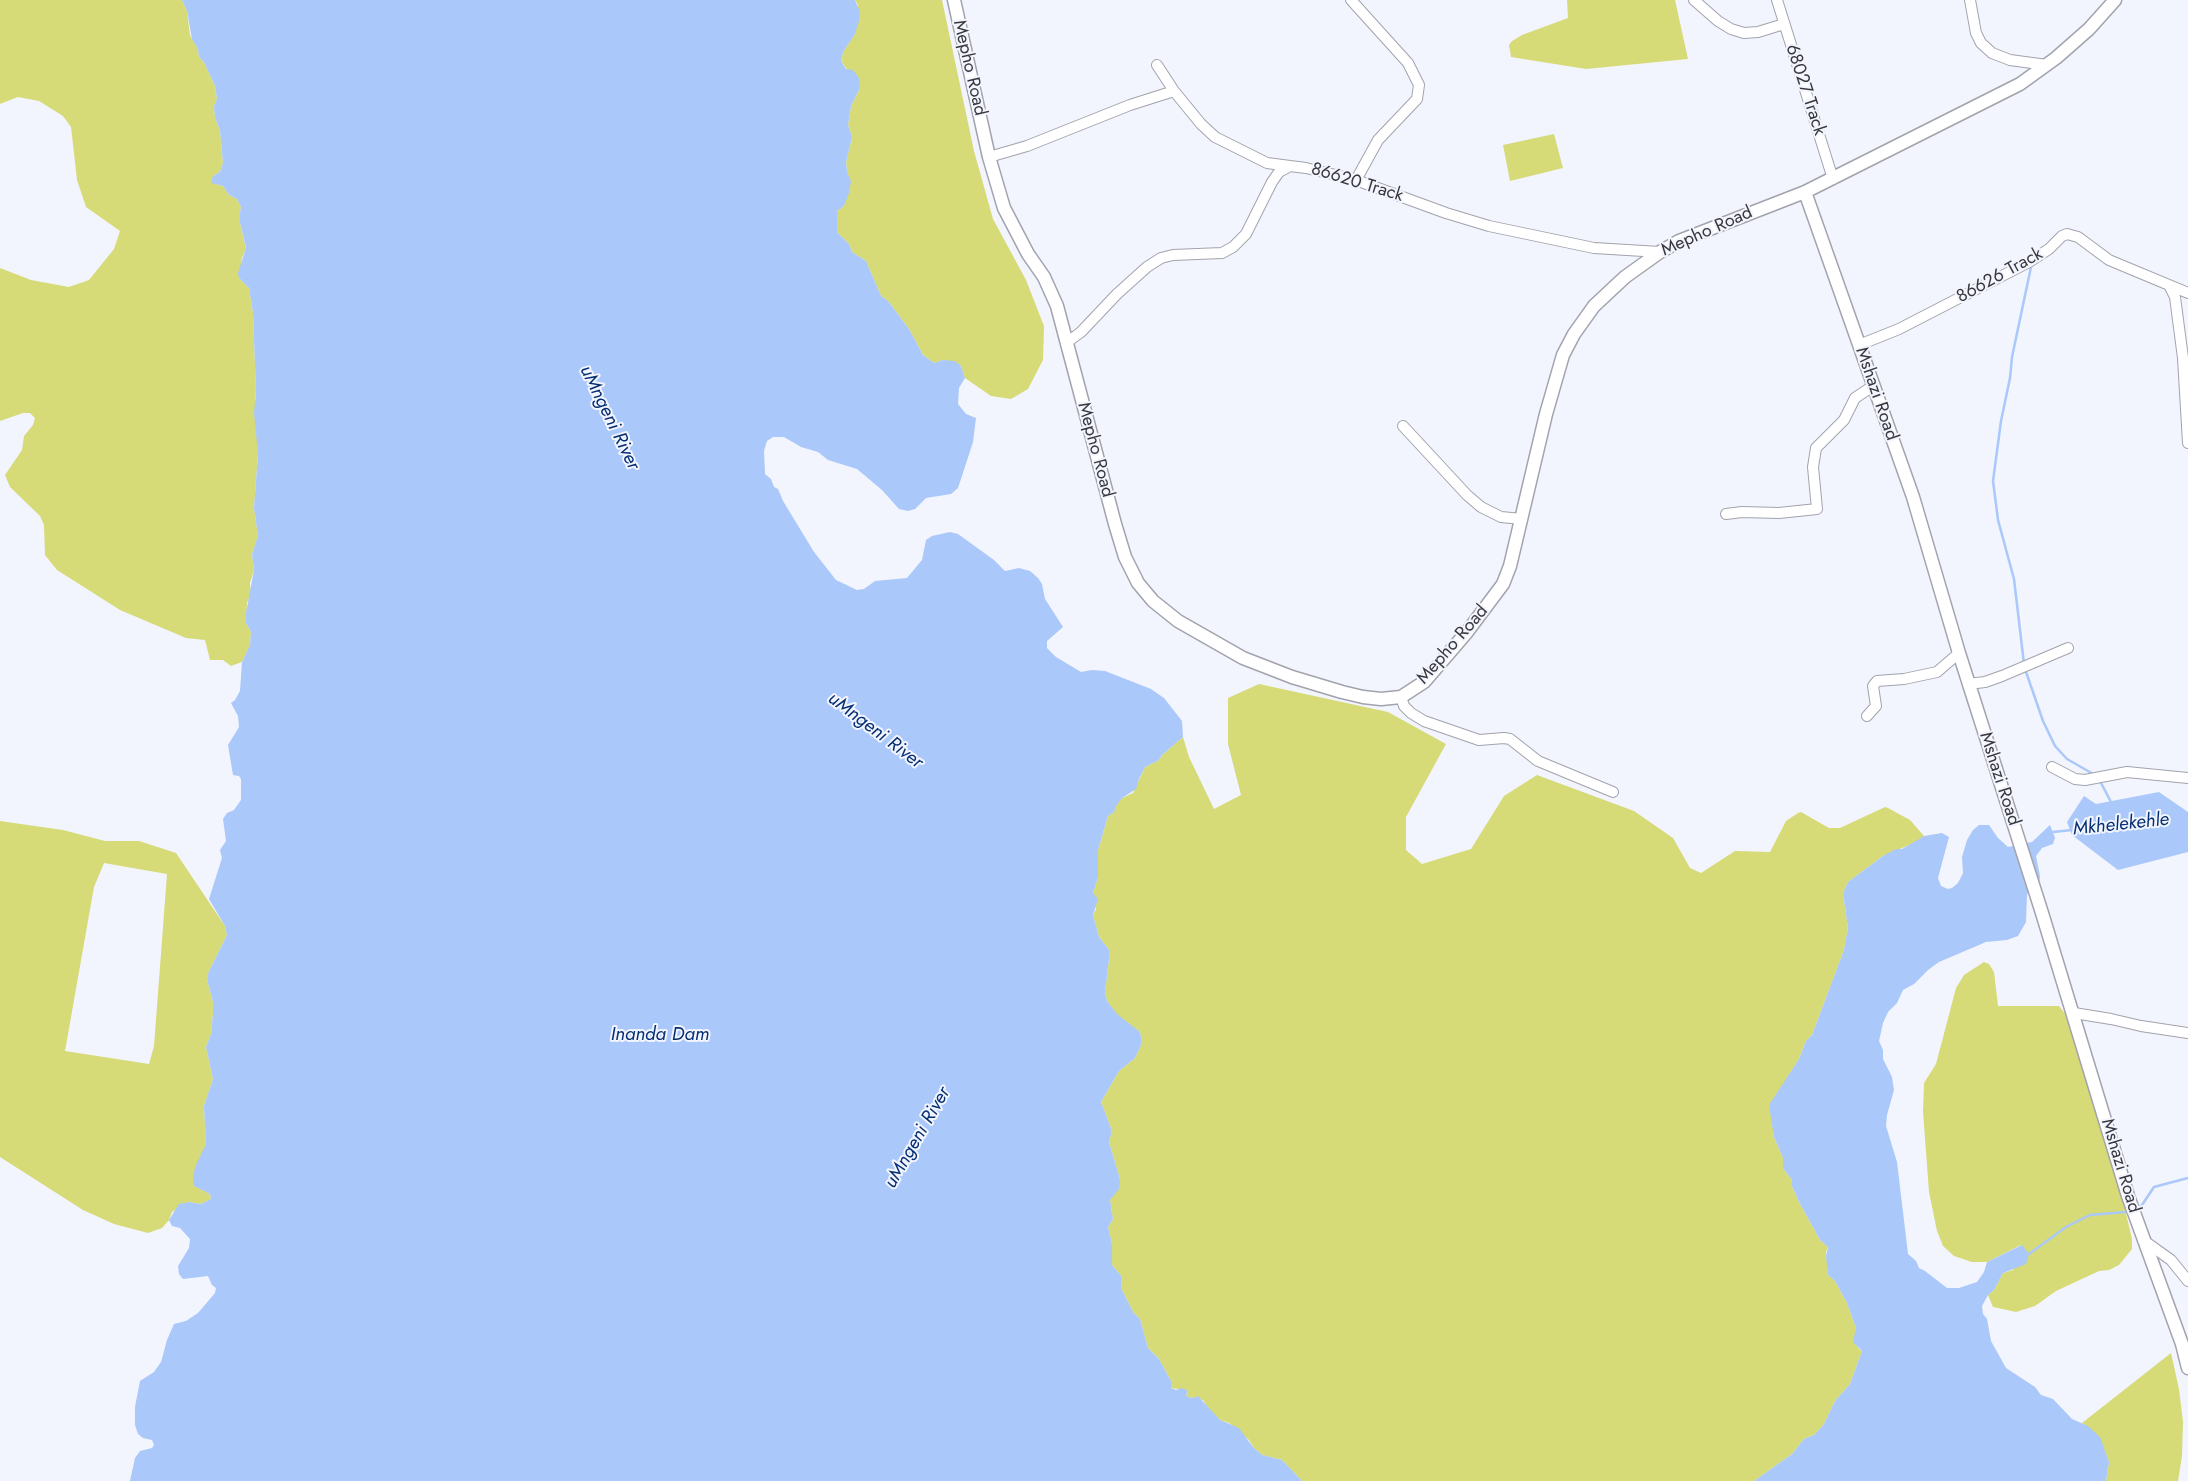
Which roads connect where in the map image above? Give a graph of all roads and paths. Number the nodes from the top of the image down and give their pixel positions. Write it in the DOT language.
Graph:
graph roads {
  1 [pos="954,0"];
  2 [pos="1351,0"];
  3 [pos="1694,0"];
  4 [pos="1777,0"];
  5 [pos="1970,0"];
  6 [pos="2115,0"];
  7 [pos="1784,24"];
  8 [pos="1157,65"];
  9 [pos="2047,65"];
  10 [pos="1174,92"];
  11 [pos="989,157"];
  12 [pos="1290,166"];
  13 [pos="1834,179"];
  14 [pos="1356,180"];
  15 [pos="1806,192"];
  16 [pos="1660,252"];
  17 [pos="2170,287"];
  18 [pos="2188,293"];
  19 [pos="1066,343"];
  20 [pos="1860,345"];
  21 [pos="1874,386"];
  22 [pos="1403,426"];
  23 [pos="2188,443"];
  24 [pos="1726,514"];
  25 [pos="1522,519"];
  26 [pos="2068,648"];
  27 [pos="1959,653"];
  28 [pos="1968,684"];
  29 [pos="1401,697"];
  30 [pos="1867,716"];
  31 [pos="2052,767"];
  32 [pos="2188,778"];
  33 [pos="1613,792"];
  34 [pos="2074,1013"];
  35 [pos="2188,1032"];
  36 [pos="2143,1240"];
  37 [pos="2188,1282"];
  38 [pos="2188,1368"];
  1 -- 11 [label="street, Mepho Road"];
  2 -- 14 [label="street"];
  3 -- 7 [label="street"];
  4 -- 7 [label="street, 68027 Track"];
  5 -- 9 [label="street"];
  6 -- 9 [label="street, Mepho Road"];
  7 -- 13 [label="street, 68027 Track"];
  8 -- 10 [label="street"];
  9 -- 13 [label="street, Mepho Road"];
  10 -- 11 [label="street"];
  10 -- 12 [label="street"];
  11 -- 19 [label="street, Mepho Road"];
  12 -- 14 [label="street, 86620 Track"];
  12 -- 19 [label="street, 86620 Track"];
  13 -- 15 [label="street, Mepho Road"];
  14 -- 16 [label="street, 86620 Track"];
  15 -- 16 [label="street, Mepho Road"];
  15 -- 20 [label="street, Mshazi Road"];
  16 -- 25 [label="street, Mepho Road"];
  17 -- 18 [label="street, 86626 Track"];
  17 -- 20 [label="street, 86626 Track"];
  17 -- 23 [label="street"];
  19 -- 29 [label="street, Mepho Road"];
  20 -- 21 [label="street, Mshazi Road"];
  21 -- 24 [label="street"];
  21 -- 27 [label="street, Mshazi Road"];
  22 -- 25 [label="street"];
  25 -- 29 [label="street, Mepho Road"];
  26 -- 28 [label="street"];
  27 -- 28 [label="street, Mshazi Road"];
  27 -- 30 [label="street"];
  28 -- 34 [label="street, Mshazi Road"];
  29 -- 33 [label="street"];
  31 -- 32 [label="street"];
  34 -- 35 [label="street"];
  34 -- 36 [label="street, Mshazi Road"];
  36 -- 37 [label="street"];
  36 -- 38 [label="street, Mshazi Road"];
}
